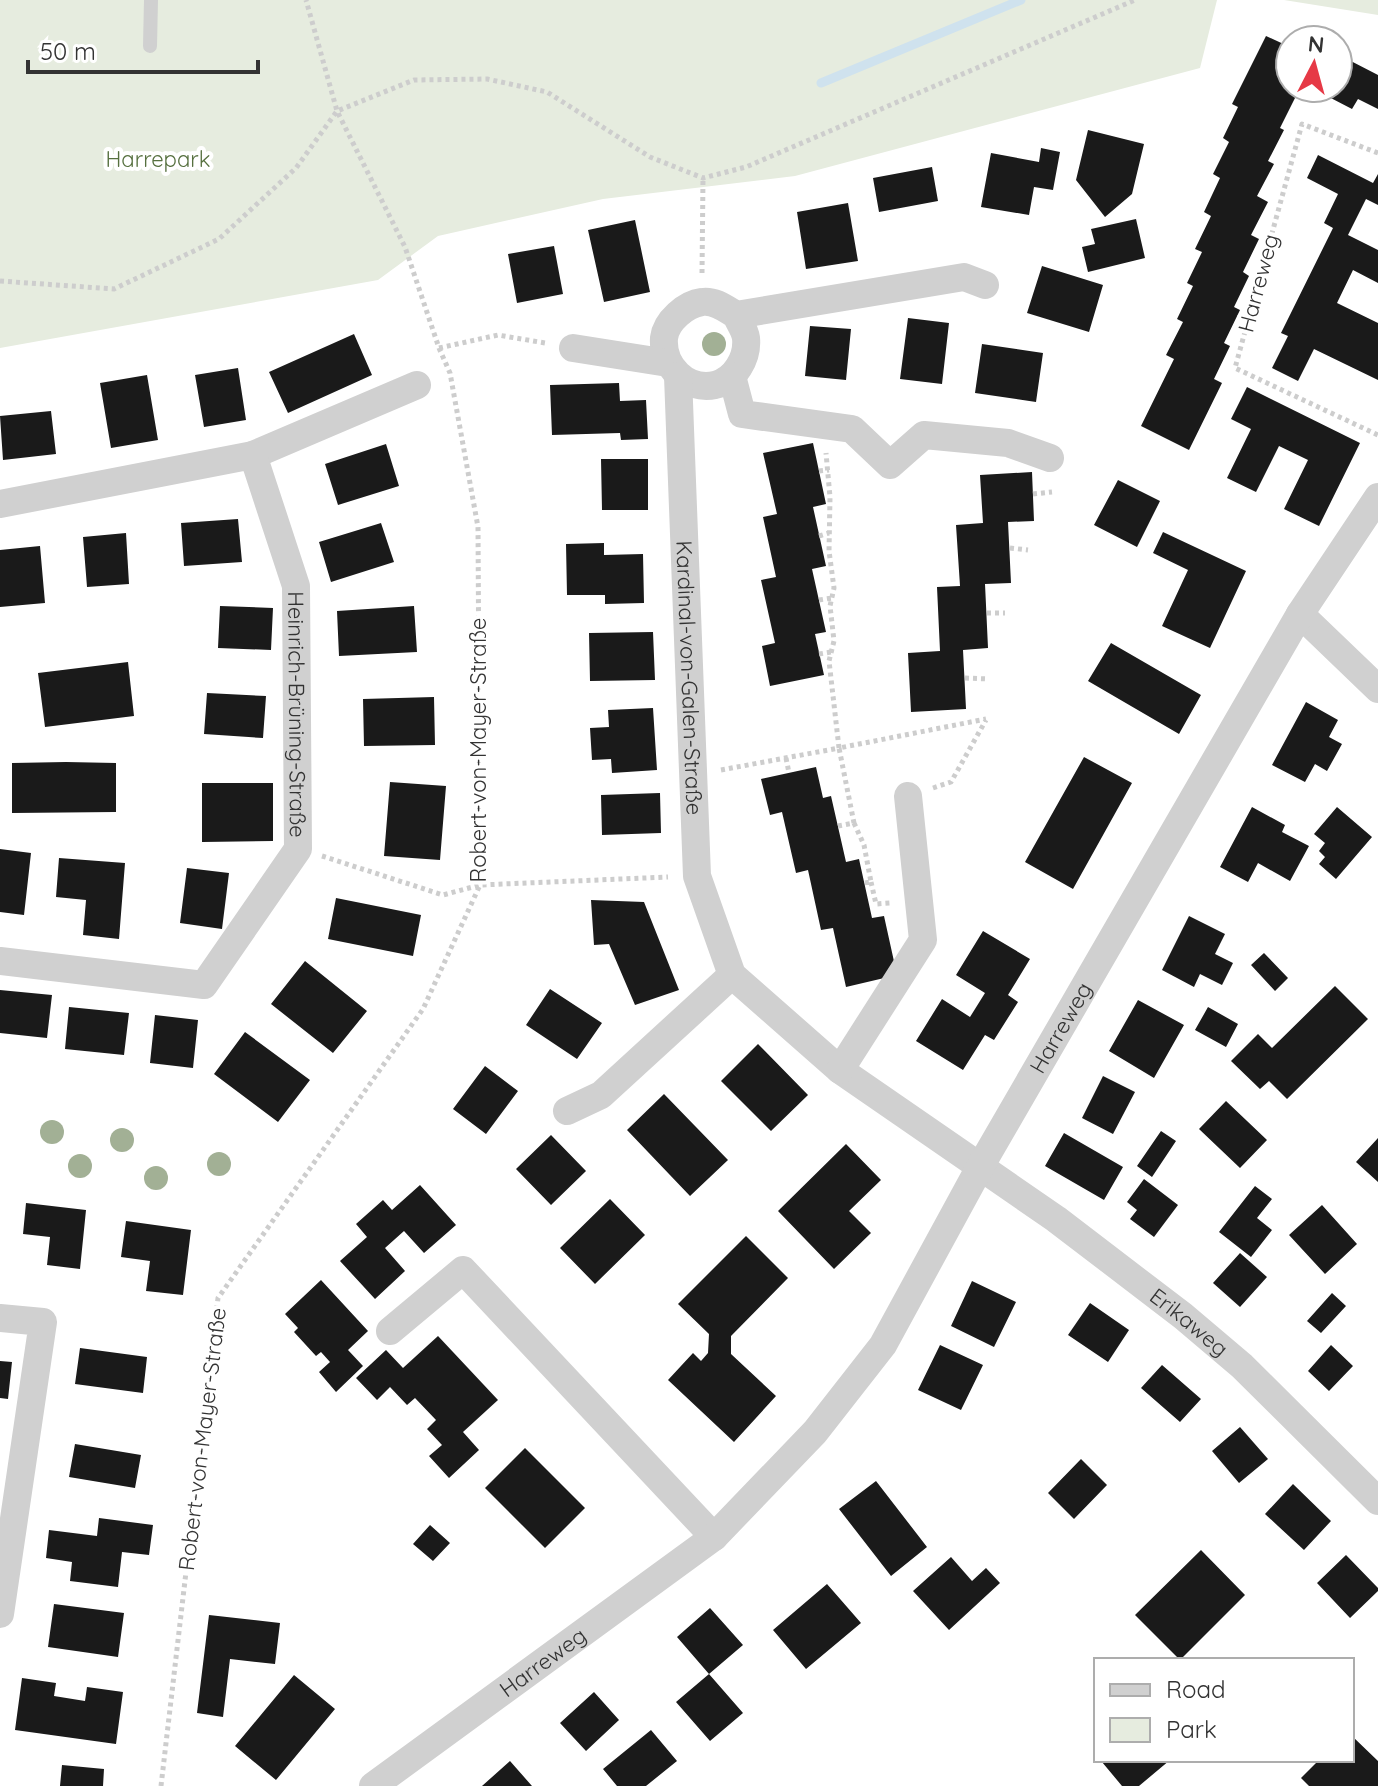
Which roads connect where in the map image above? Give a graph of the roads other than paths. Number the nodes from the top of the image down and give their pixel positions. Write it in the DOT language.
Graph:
graph roads {
  1 [pos="151,0"];
  2 [pos="150,46"];
  3 [pos="985,285"];
  4 [pos="736,315"];
  5 [pos="573,348"];
  6 [pos="673,369"];
  7 [pos="732,376"];
  8 [pos="417,385"];
  9 [pos="253,455"];
  10 [pos="1050,458"];
  11 [pos="1378,497"];
  12 [pos="0,504"];
  13 [pos="1300,614"];
  14 [pos="1378,689"];
  15 [pos="908,796"];
  16 [pos="0,961"];
  17 [pos="732,975"];
  18 [pos="840,1070"];
  19 [pos="567,1111"];
  20 [pos="980,1167"];
  21 [pos="0,1318"];
  22 [pos="390,1331"];
  23 [pos="1378,1501"];
  24 [pos="714,1537"];
  25 [pos="0,1614"];
  26 [pos="373,1786"];
  1 -- 2 [label="lane"];
  3 -- 4 [label="street"];
  4 -- 6 [label="street, Kardinal-von-Galen-Straße"];
  4 -- 7 [label="street"];
  5 -- 6 [label="street"];
  6 -- 7 [label="street"];
  6 -- 17 [label="street, Kardinal-von-Galen-Straße"];
  7 -- 10 [label="street"];
  8 -- 9 [label="street"];
  9 -- 12 [label="street"];
  9 -- 16 [label="street, Heinrich-Brüning-Straße"];
  11 -- 13 [label="street, Harreweg"];
  13 -- 14 [label="street"];
  13 -- 20 [label="street, Harreweg"];
  15 -- 18 [label="street"];
  17 -- 18 [label="street, Kardinal-von-Galen-Straße"];
  17 -- 19 [label="street"];
  18 -- 20 [label="street, Kardinal-von-Galen-Straße"];
  20 -- 23 [label="street, Erikaweg"];
  20 -- 24 [label="street, Harreweg"];
  21 -- 25 [label="street"];
  22 -- 24 [label="street"];
  24 -- 26 [label="street, Harreweg"];
}
